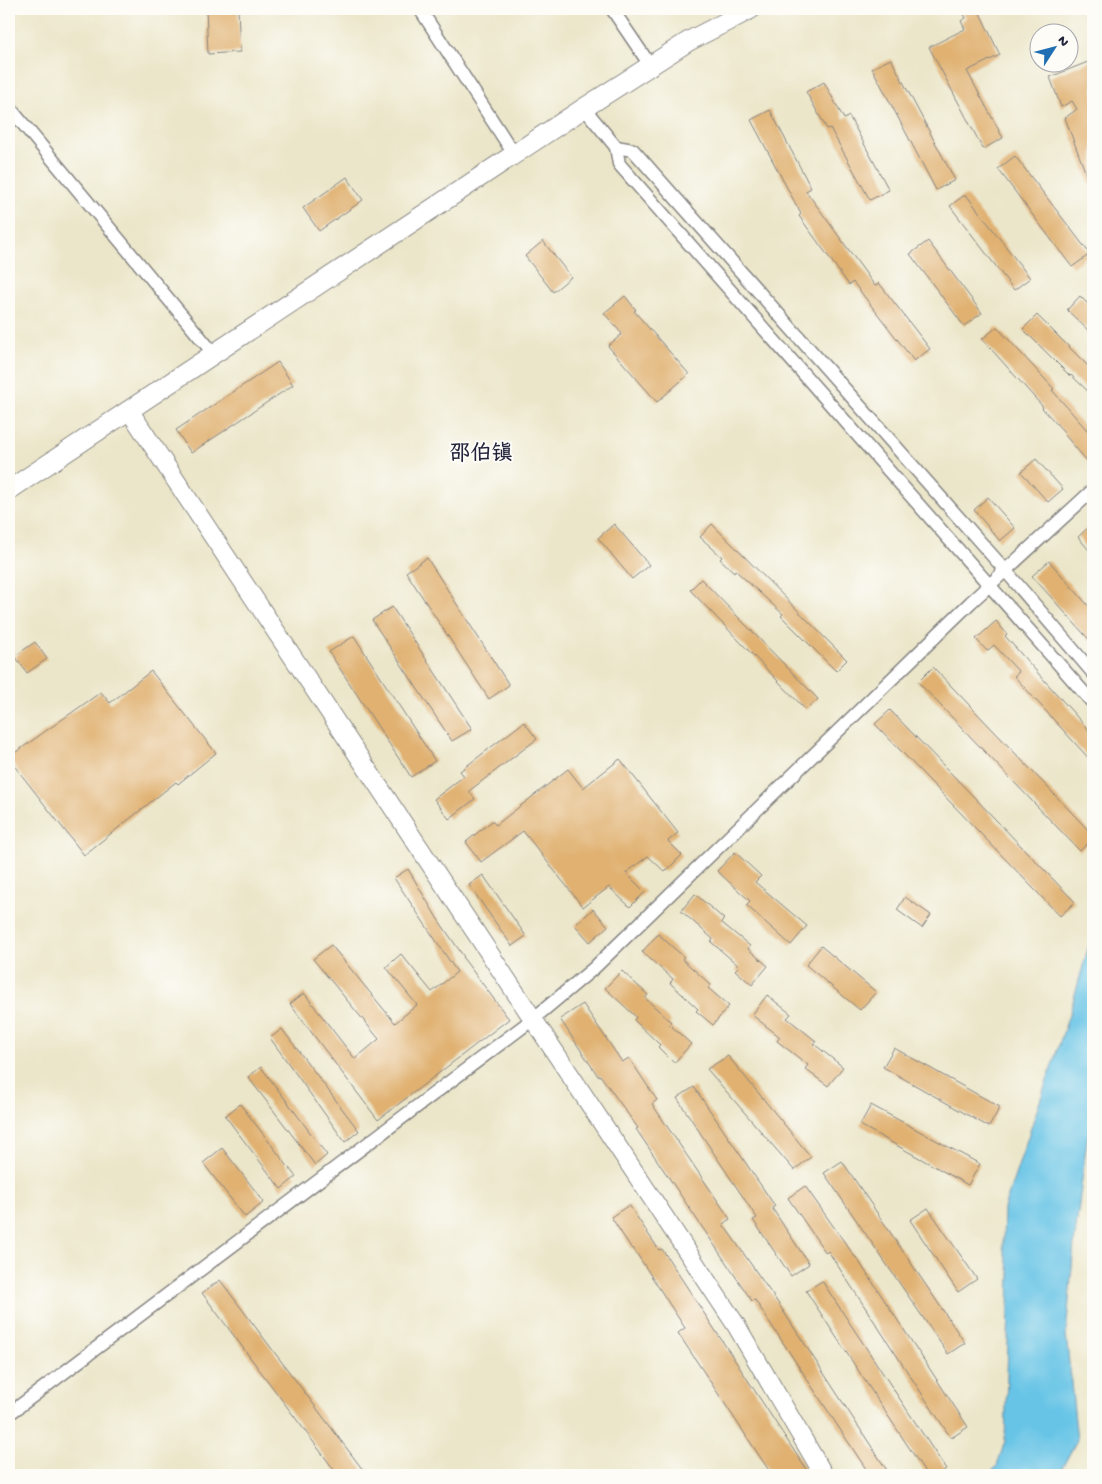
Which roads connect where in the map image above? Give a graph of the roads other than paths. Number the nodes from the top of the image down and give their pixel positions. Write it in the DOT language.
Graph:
graph roads {
  1 [pos="420,9"];
  2 [pos="612,9"];
  3 [pos="752,9"];
  4 [pos="650,65"];
  5 [pos="9,107"];
  6 [pos="584,108"];
  7 [pos="616,147"];
  8 [pos="514,154"];
  9 [pos="214,354"];
  10 [pos="130,410"];
  11 [pos="9,490"];
  12 [pos="1093,490"];
  13 [pos="1005,570"];
  14 [pos="989,585"];
  15 [pos="1093,672"];
  16 [pos="1093,703"];
  17 [pos="533,1019"];
  18 [pos="9,1414"];
  19 [pos="824,1475"];
  1 -- 8 [label="street"];
  2 -- 4 [label="street"];
  3 -- 4 [label="main road"];
  4 -- 6 [label="main road"];
  5 -- 9 [label="street"];
  6 -- 7 [label="street"];
  6 -- 8 [label="main road"];
  7 -- 13 [label="street"];
  7 -- 14 [label="street"];
  8 -- 9 [label="main road"];
  9 -- 10 [label="main road"];
  10 -- 11 [label="main road"];
  10 -- 17 [label="main road"];
  12 -- 13 [label="street"];
  13 -- 14 [label="street"];
  13 -- 15 [label="street"];
  14 -- 16 [label="street"];
  14 -- 17 [label="street"];
  17 -- 18 [label="street"];
  17 -- 19 [label="main road"];
}
